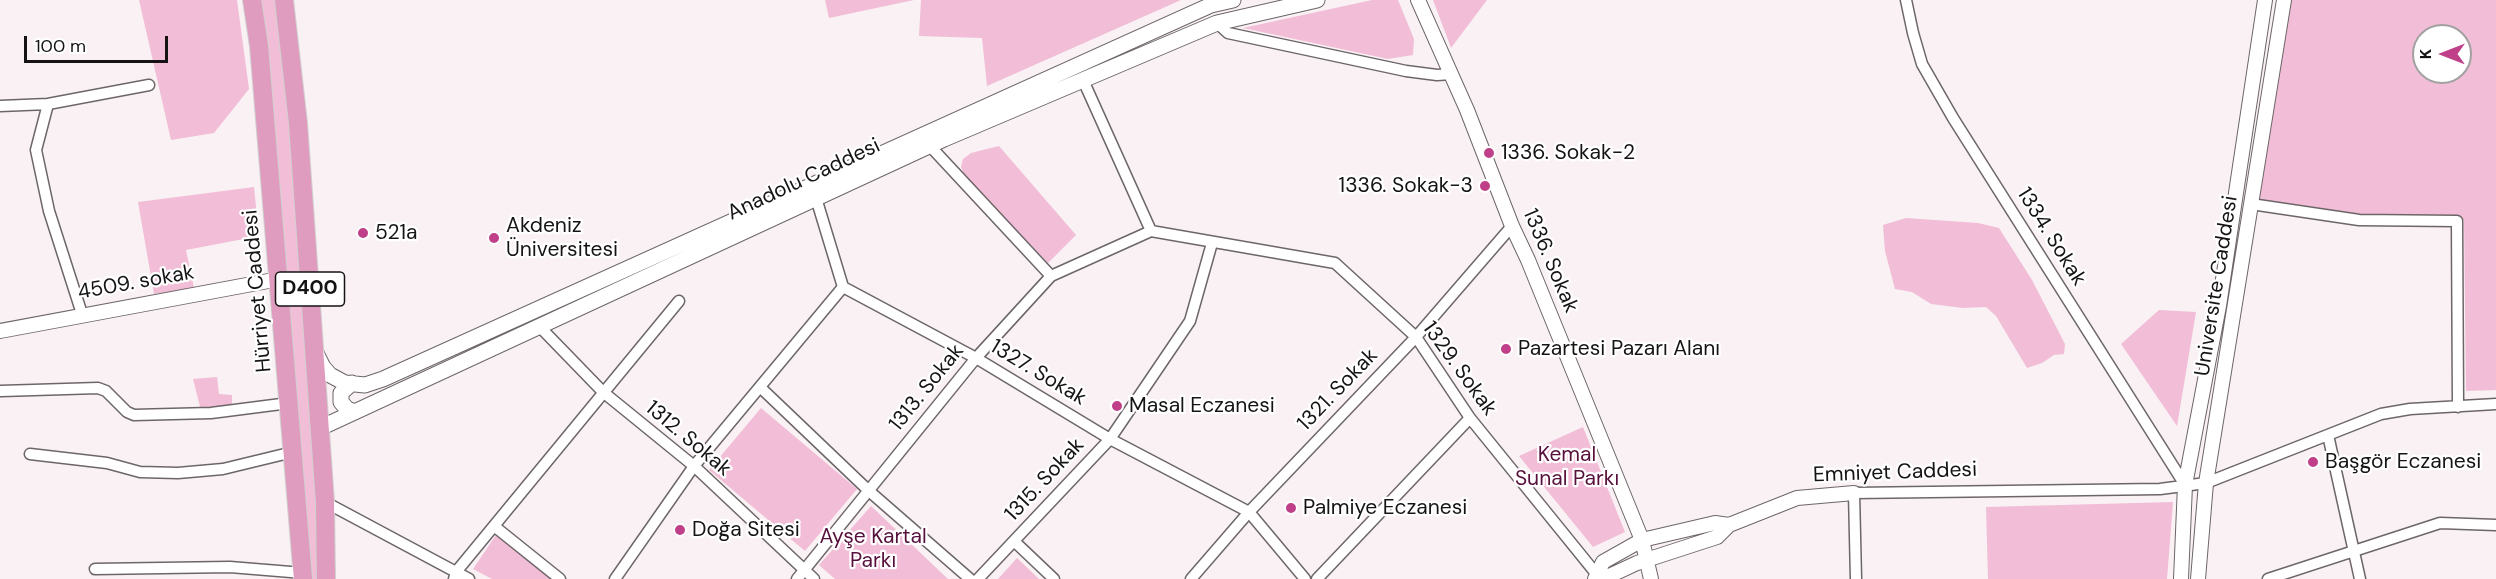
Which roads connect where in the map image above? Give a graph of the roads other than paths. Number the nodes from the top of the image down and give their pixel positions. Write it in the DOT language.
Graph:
graph roads {
  1 [pos="252,0"];
  2 [pos="284,0"];
  3 [pos="1233,0"];
  4 [pos="1317,0"];
  5 [pos="1418,0"];
  6 [pos="1906,0"];
  7 [pos="2265,0"];
  8 [pos="2284,0"];
  9 [pos="1217,23"];
  10 [pos="1451,74"];
  11 [pos="1083,80"];
  12 [pos="149,85"];
  13 [pos="48,104"];
  14 [pos="0,106"];
  15 [pos="930,146"];
  16 [pos="816,198"];
  17 [pos="2251,204"];
  18 [pos="1512,226"];
  19 [pos="1151,231"];
  20 [pos="1212,243"];
  21 [pos="1051,276"];
  22 [pos="279,279"];
  23 [pos="843,287"];
  24 [pos="679,301"];
  25 [pos="82,314"];
  26 [pos="539,326"];
  27 [pos="0,331"];
  28 [pos="1416,337"];
  29 [pos="314,348"];
  30 [pos="976,358"];
  31 [pos="352,384"];
  32 [pos="761,388"];
  33 [pos="1,391"];
  34 [pos="603,393"];
  35 [pos="289,403"];
  36 [pos="2496,404"];
  37 [pos="2458,406"];
  38 [pos="355,412"];
  39 [pos="1470,418"];
  40 [pos="320,428"];
  41 [pos="2328,435"];
  42 [pos="1110,439"];
  43 [pos="293,452"];
  44 [pos="30,454"];
  45 [pos="694,466"];
  46 [pos="2206,483"];
  47 [pos="2185,485"];
  48 [pos="869,491"];
  49 [pos="1854,493"];
  50 [pos="325,502"];
  51 [pos="1249,512"];
  52 [pos="1729,525"];
  53 [pos="2496,525"];
  54 [pos="494,526"];
  55 [pos="1642,540"];
  56 [pos="1014,541"];
  57 [pos="2353,553"];
  58 [pos="1646,560"];
  59 [pos="95,570"];
  60 [pos="1618,572"];
  61 [pos="801,575"];
  62 [pos="303,576"];
  63 [pos="455,576"];
  64 [pos="1596,578"];
  65 [pos="326,579"];
  66 [pos="468,579"];
  67 [pos="560,579"];
  68 [pos="615,579"];
  69 [pos="814,579"];
  70 [pos="970,579"];
  71 [pos="978,579"];
  72 [pos="1054,579"];
  73 [pos="1191,579"];
  74 [pos="1305,579"];
  75 [pos="1317,579"];
  76 [pos="1644,579"];
  77 [pos="1651,579"];
  78 [pos="1856,579"];
  79 [pos="2181,579"];
  80 [pos="2198,579"];
  81 [pos="2268,579"];
  82 [pos="2360,579"];
  1 -- 22 [label="highway, Hürriyet Caddesi"];
  2 -- 29 [label="highway, D400"];
  3 -- 31 [label="main road, Anadolu Caddesi"];
  4 -- 9 [label="main road, Anadolu Caddesi"];
  5 -- 10 [label="street, 1336. Sokak"];
  6 -- 47 [label="street, 1334. Sokak"];
  7 -- 47 [label="street, Universite Caddesi"];
  8 -- 17 [label="street, Universite Caddesi"];
  9 -- 10 [label="street"];
  9 -- 11 [label="main road, Anadolu Caddesi"];
  10 -- 18 [label="street, 1336. Sokak"];
  11 -- 15 [label="main road, Anadolu Caddesi"];
  11 -- 19 [label="street"];
  12 -- 13 [label="street"];
  13 -- 14 [label="street"];
  13 -- 25 [label="street"];
  15 -- 16 [label="main road, Anadolu Caddesi"];
  15 -- 21 [label="street"];
  16 -- 23 [label="street"];
  16 -- 26 [label="main road, Anadolu Caddesi"];
  17 -- 37 [label="street"];
  17 -- 46 [label="street, Universite Caddesi"];
  18 -- 28 [label="street, 1321. Sokak"];
  18 -- 55 [label="street, 1336. Sokak"];
  19 -- 20 [label="street"];
  19 -- 21 [label="street, 1313. Sokak"];
  20 -- 28 [label="street, 1329. Sokak"];
  20 -- 42 [label="street, 1315. Sokak"];
  21 -- 30 [label="street, 1313. Sokak"];
  22 -- 25 [label="street, 4509. sokak"];
  22 -- 35 [label="highway, Hürriyet Caddesi"];
  23 -- 30 [label="street, 1327. Sokak"];
  23 -- 32 [label="street"];
  24 -- 34 [label="street"];
  25 -- 27 [label="street, 4509. sokak"];
  26 -- 34 [label="street, 1312. Sokak"];
  26 -- 38 [label="main road, Anadolu Caddesi"];
  28 -- 39 [label="street, 1329. Sokak"];
  28 -- 51 [label="street, 1321. Sokak"];
  29 -- 31 [label="main road"];
  29 -- 40 [label="highway, D400"];
  30 -- 42 [label="street, 1327. Sokak"];
  30 -- 48 [label="street, 1313. Sokak"];
  31 -- 38 [label="main road"];
  32 -- 45 [label="street"];
  32 -- 48 [label="street"];
  33 -- 35 [label="street"];
  34 -- 45 [label="street, 1312. Sokak"];
  34 -- 54 [label="street"];
  35 -- 43 [label="highway, Hürriyet Caddesi"];
  36 -- 37 [label="street, Emniyet Caddesi"];
  37 -- 41 [label="street, Emniyet Caddesi"];
  38 -- 40 [label="main road, Anadolu Caddesi"];
  39 -- 64 [label="street, 1329. Sokak"];
  39 -- 75 [label="street"];
  40 -- 50 [label="highway, D400"];
  41 -- 46 [label="street, Emniyet Caddesi"];
  41 -- 57 [label="street"];
  42 -- 51 [label="street, 1327. Sokak"];
  42 -- 56 [label="street, 1315. Sokak"];
  43 -- 44 [label="street"];
  43 -- 62 [label="highway, Hürriyet Caddesi"];
  45 -- 61 [label="street, 1312. Sokak"];
  45 -- 68 [label="street"];
  46 -- 47 [label="street, Emniyet Caddesi"];
  46 -- 80 [label="street, Universite Caddesi"];
  47 -- 49 [label="street, Emniyet Caddesi"];
  47 -- 79 [label="street, Universite Caddesi"];
  48 -- 61 [label="street, 1313. Sokak"];
  48 -- 70 [label="street"];
  49 -- 52 [label="street, Emniyet Caddesi"];
  49 -- 78 [label="street"];
  50 -- 63 [label="street"];
  50 -- 65 [label="highway, D400"];
  51 -- 73 [label="street, 1321. Sokak"];
  51 -- 74 [label="street, 1327. Sokak"];
  52 -- 55 [label="street, Emniyet Caddesi"];
  52 -- 58 [label="street"];
  53 -- 57 [label="street"];
  54 -- 63 [label="street"];
  54 -- 67 [label="street"];
  55 -- 58 [label="street, 1336. Sokak"];
  55 -- 64 [label="street, Emniyet Caddesi"];
  56 -- 71 [label="street, 1315. Sokak"];
  56 -- 72 [label="street"];
  57 -- 81 [label="street"];
  57 -- 82 [label="street"];
  58 -- 60 [label="street"];
  58 -- 77 [label="street, 1336. Sokak"];
  59 -- 62 [label="street"];
  60 -- 64 [label="street"];
  60 -- 76 [label="street"];
  61 -- 69 [label="street, 1312. Sokak"];
  63 -- 66 [label="street"];
}
